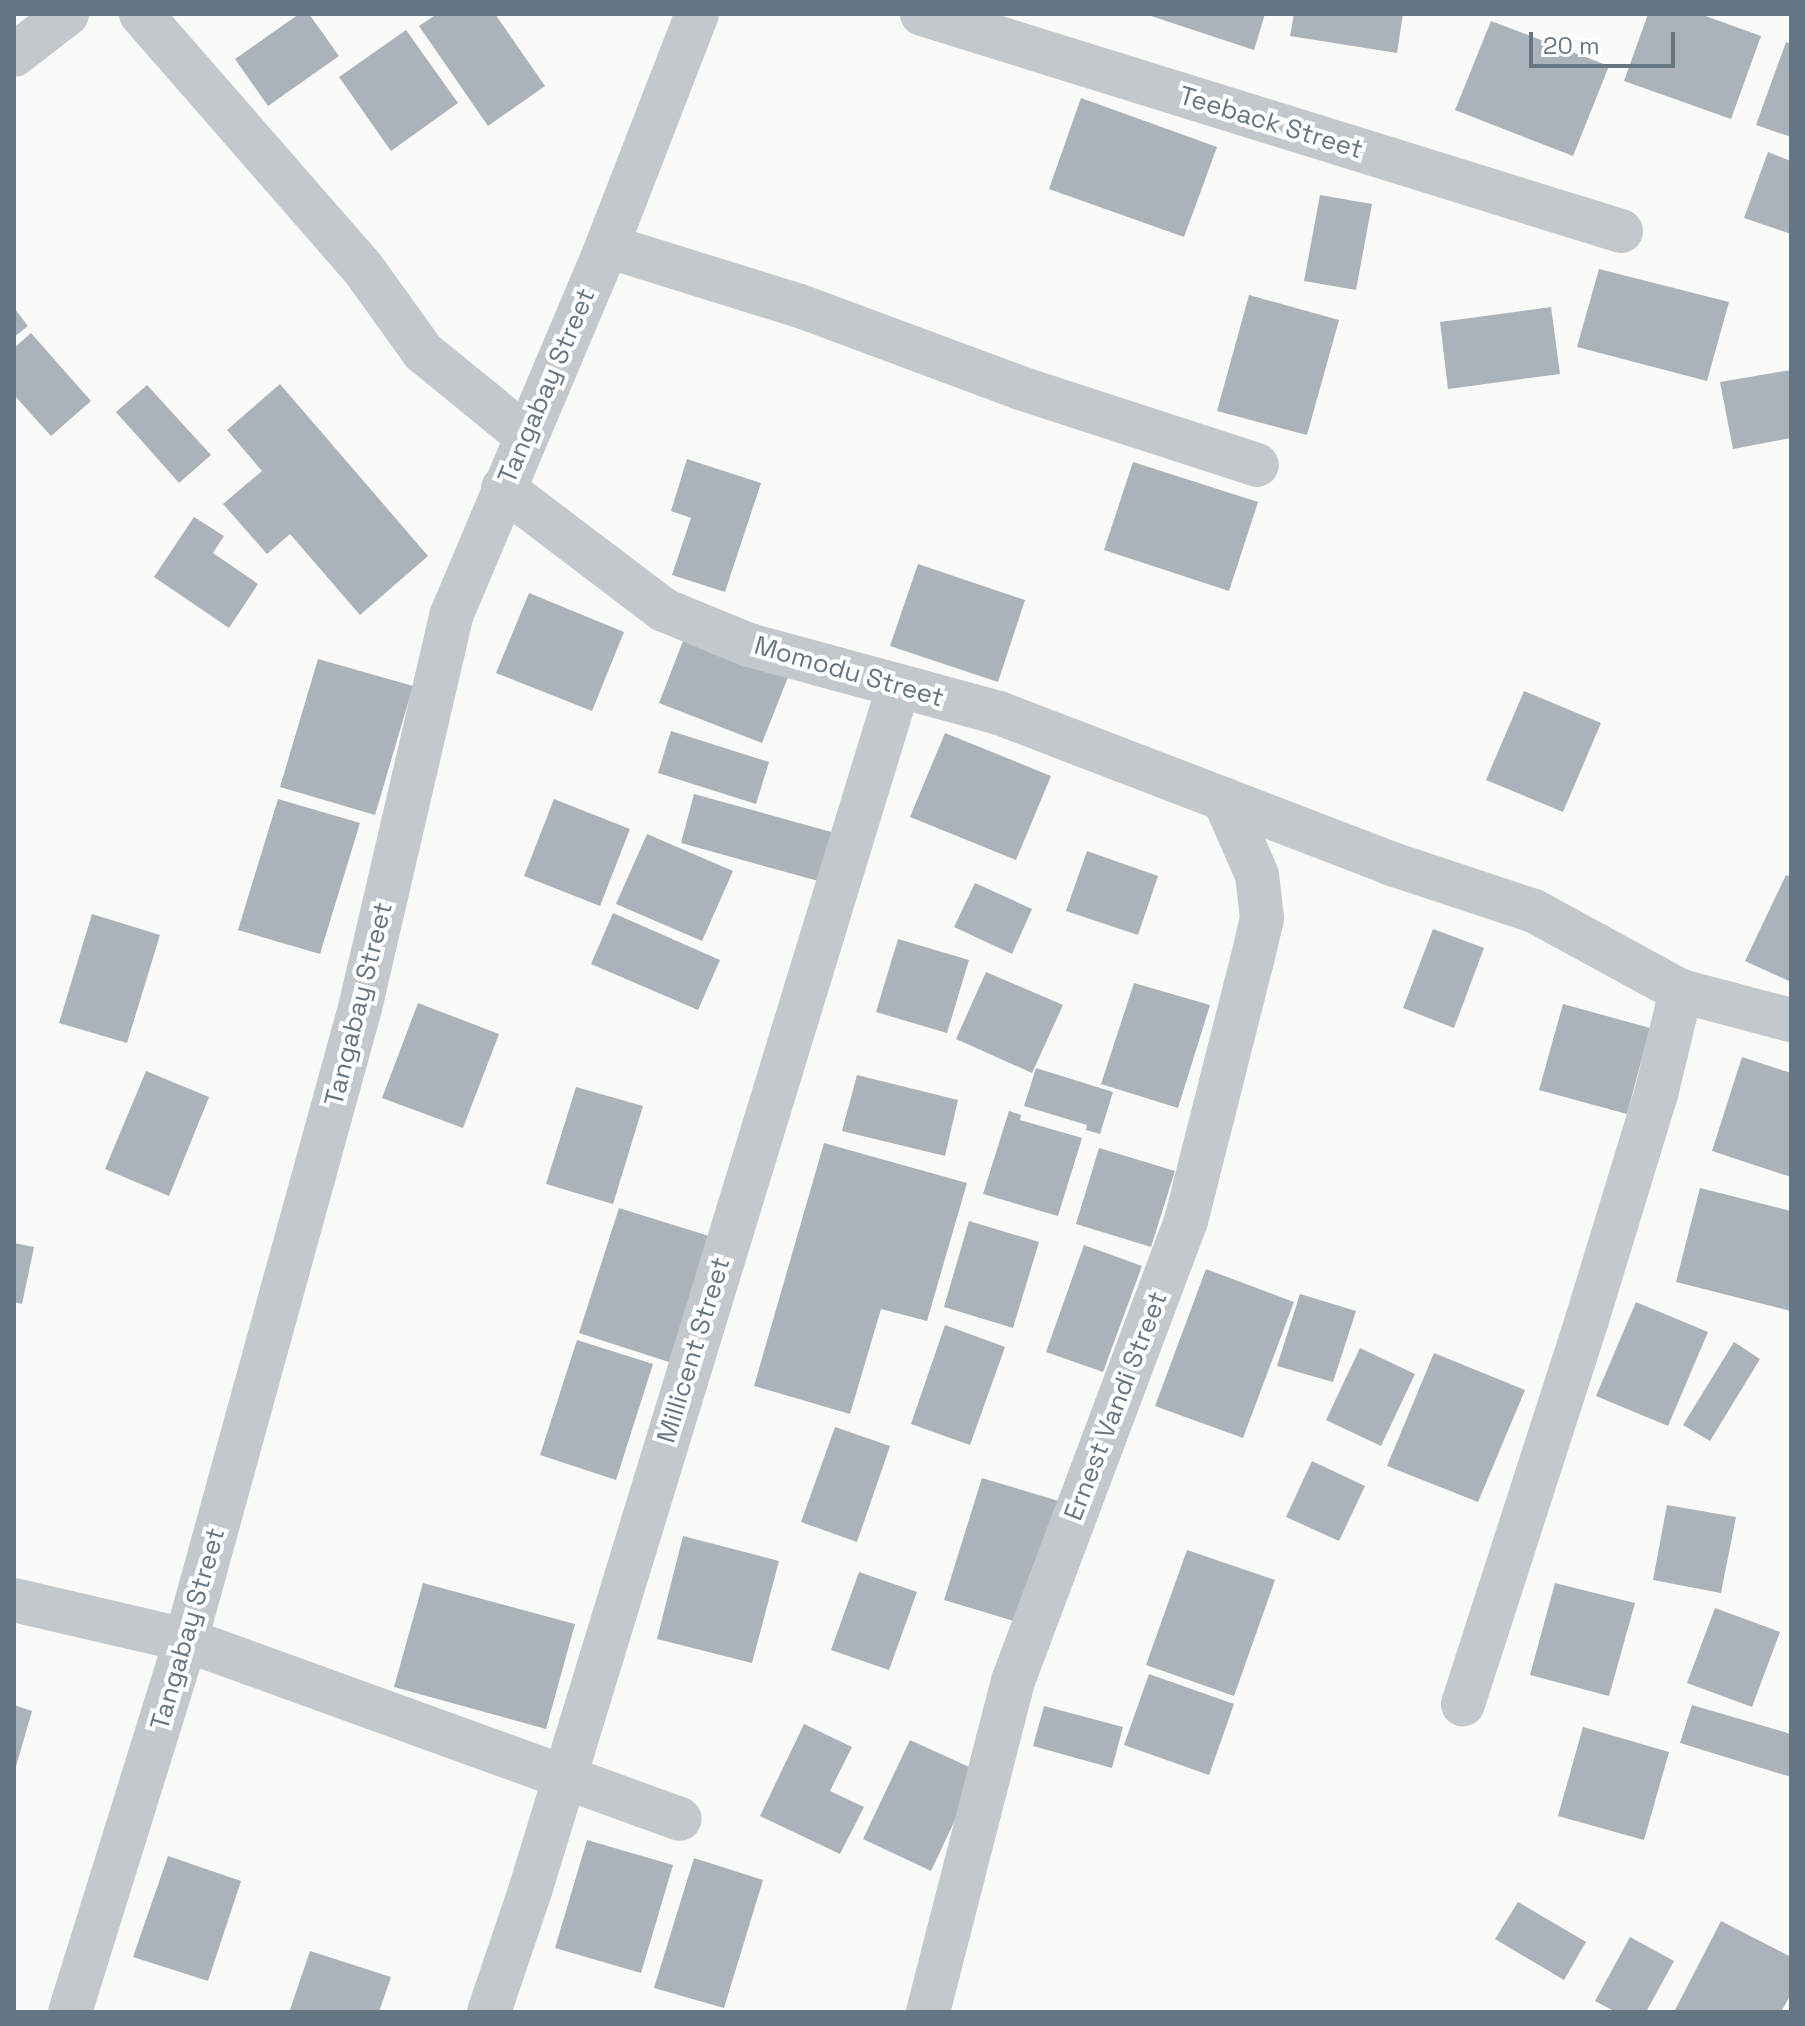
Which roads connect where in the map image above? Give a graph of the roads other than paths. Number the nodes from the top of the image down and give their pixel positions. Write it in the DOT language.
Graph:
graph roads {
  1 [pos="67,14"];
  2 [pos="141,14"];
  3 [pos="697,14"];
  4 [pos="922,14"];
  5 [pos="14,55"];
  6 [pos="1621,231"];
  7 [pos="607,246"];
  8 [pos="526,436"];
  9 [pos="1257,465"];
  10 [pos="503,488"];
  11 [pos="898,688"];
  12 [pos="1224,799"];
  13 [pos="1681,991"];
  14 [pos="1791,1020"];
  15 [pos="14,1600"];
  16 [pos="186,1640"];
  17 [pos="1463,1704"];
  18 [pos="562,1778"];
  19 [pos="680,1819"];
  20 [pos="70,2012"];
  21 [pos="489,2012"];
  22 [pos="928,2012"];
  1 -- 5 [label="street"];
  2 -- 8 [label="street"];
  3 -- 7 [label="street, Tangabay Street"];
  4 -- 6 [label="street, Teeback Street"];
  7 -- 8 [label="street, Tangabay Street"];
  7 -- 9 [label="street"];
  8 -- 10 [label="street, Tangabay Street"];
  10 -- 11 [label="street, Momodu Street"];
  10 -- 16 [label="street, Tangabay Street"];
  11 -- 12 [label="street, Momodu Street"];
  11 -- 18 [label="street, Millicent Street"];
  12 -- 13 [label="street, Momodu Street"];
  12 -- 22 [label="street, Ernest Vandi Street"];
  13 -- 14 [label="street, Momodu Street"];
  13 -- 17 [label="street"];
  15 -- 16 [label="street"];
  16 -- 18 [label="street"];
  16 -- 20 [label="street, Tangabay Street"];
  18 -- 19 [label="street"];
  18 -- 21 [label="street, Millicent Street"];
}
